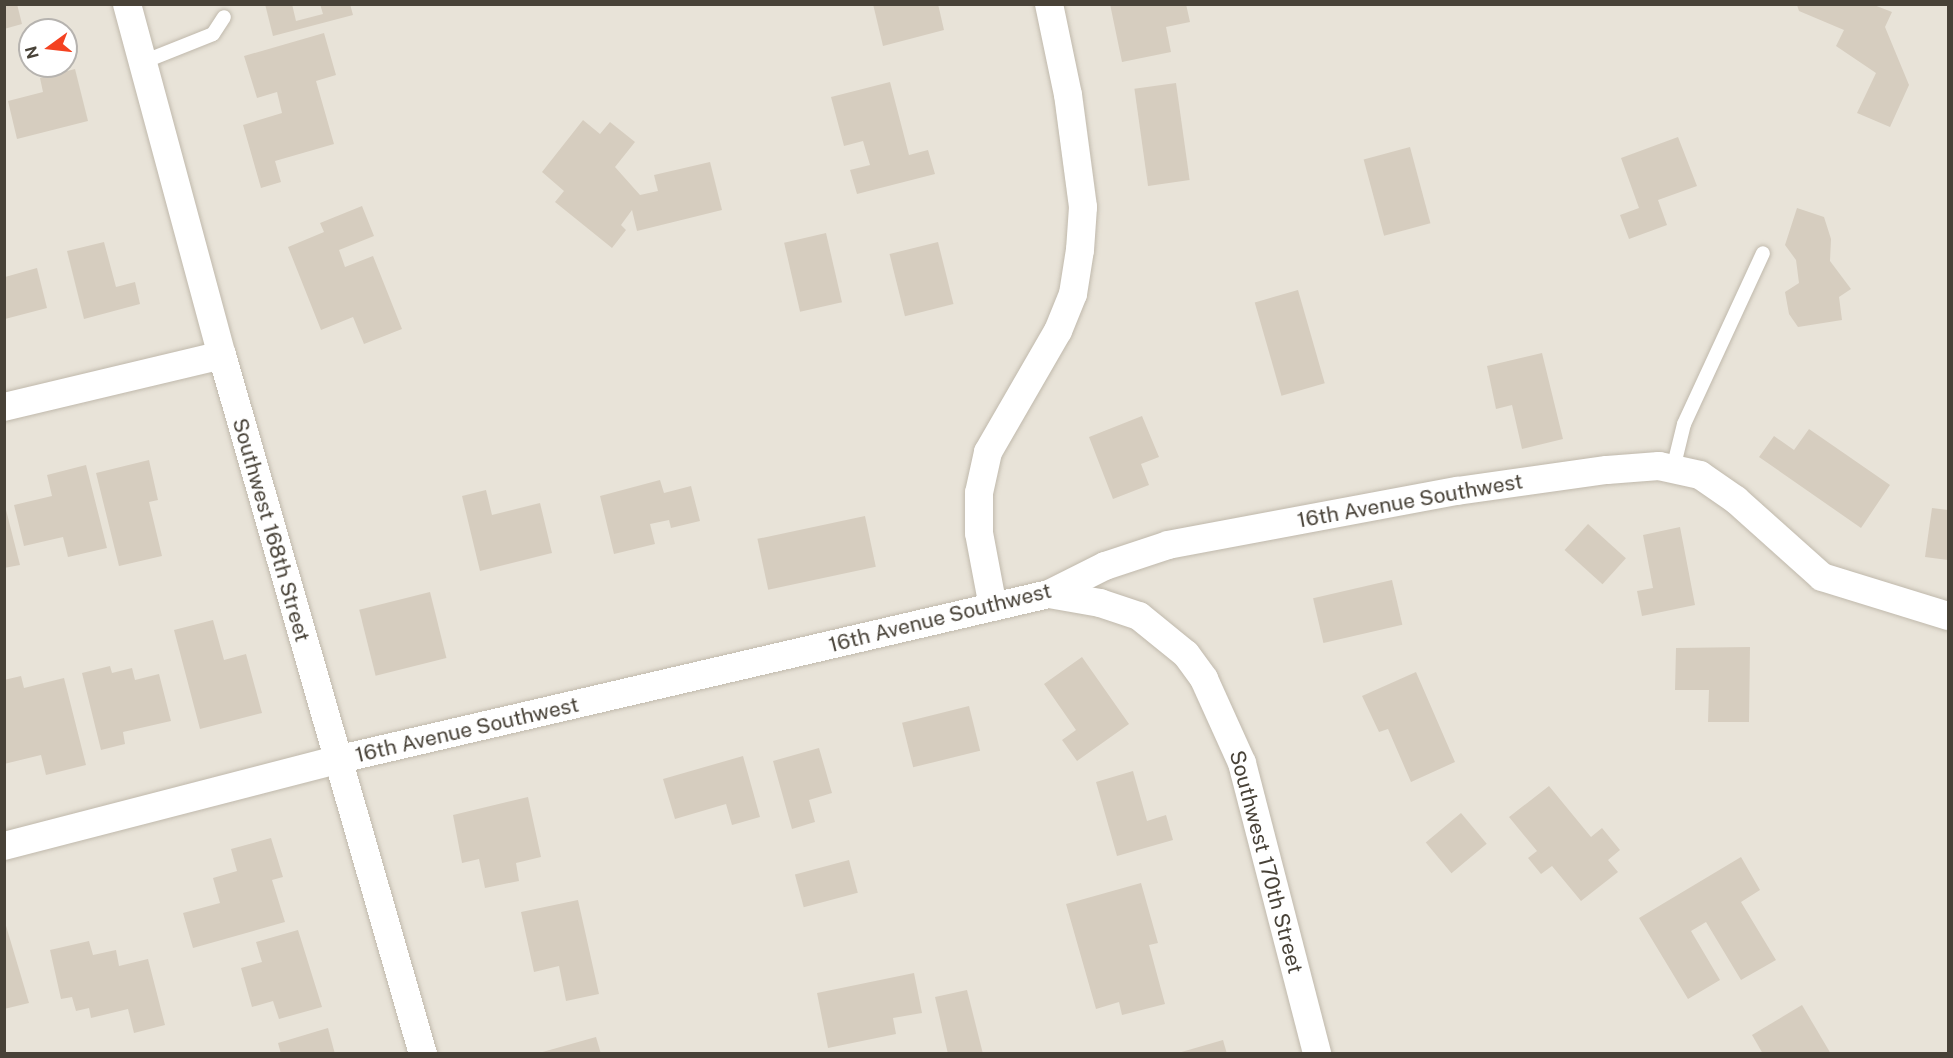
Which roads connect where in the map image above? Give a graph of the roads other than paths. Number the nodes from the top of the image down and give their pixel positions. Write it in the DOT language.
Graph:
graph roads {
  1 [pos="127,4"];
  2 [pos="1048,4"];
  3 [pos="224,16"];
  4 [pos="143,62"];
  5 [pos="1763,253"];
  6 [pos="222,356"];
  7 [pos="4,408"];
  8 [pos="1673,469"];
  9 [pos="1049,594"];
  10 [pos="993,607"];
  11 [pos="1948,616"];
  12 [pos="336,760"];
  13 [pos="4,846"];
  14 [pos="423,1053"];
  15 [pos="1317,1053"];
  1 -- 4 [label="street, Southwest 168th Street"];
  2 -- 10 [label="street"];
  3 -- 4 [label="lane"];
  4 -- 6 [label="street, Southwest 168th Street"];
  5 -- 8 [label="lane"];
  6 -- 7 [label="street"];
  6 -- 12 [label="street, Southwest 168th Street"];
  8 -- 9 [label="street, 16th Avenue Southwest"];
  8 -- 11 [label="street, 16th Avenue Southwest"];
  9 -- 10 [label="street, 16th Avenue Southwest"];
  9 -- 15 [label="street, Southwest 170th Street"];
  10 -- 12 [label="street, 16th Avenue Southwest"];
  12 -- 13 [label="street, 16th Avenue Southwest"];
  12 -- 14 [label="street, Southwest 168th Street"];
}
